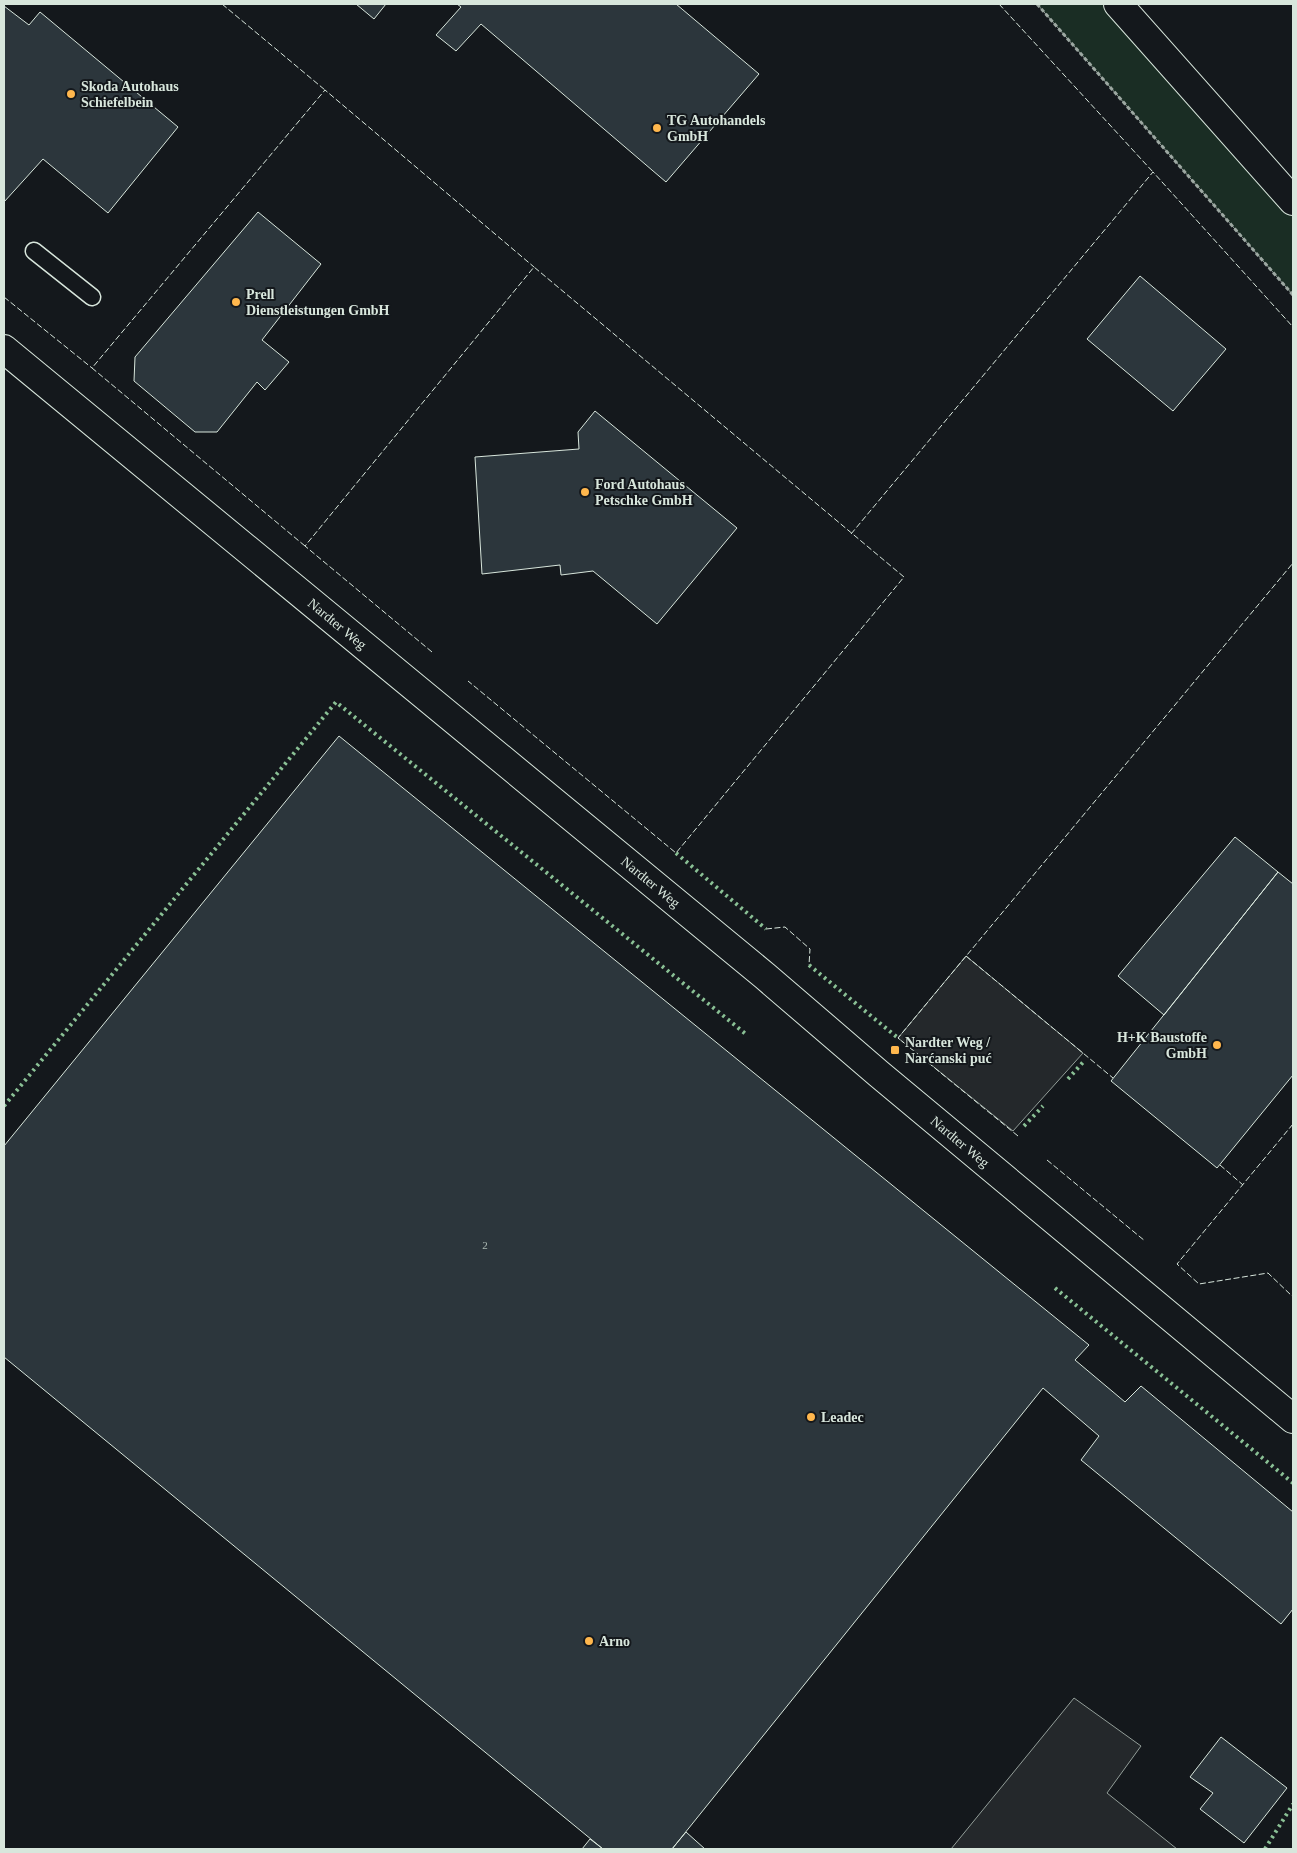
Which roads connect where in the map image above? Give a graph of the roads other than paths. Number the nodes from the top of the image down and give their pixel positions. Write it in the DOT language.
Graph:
graph roads {
  1 [pos="1118,4"];
  2 [pos="1293,201"];
  3 [pos="34,251"];
  4 [pos="92,297"];
  5 [pos="4,349"];
  6 [pos="1293,1419"];
  1 -- 2 [label="street"];
  3 -- 4 [label="lane"];
  5 -- 6 [label="street, Nardter Weg"];
}
